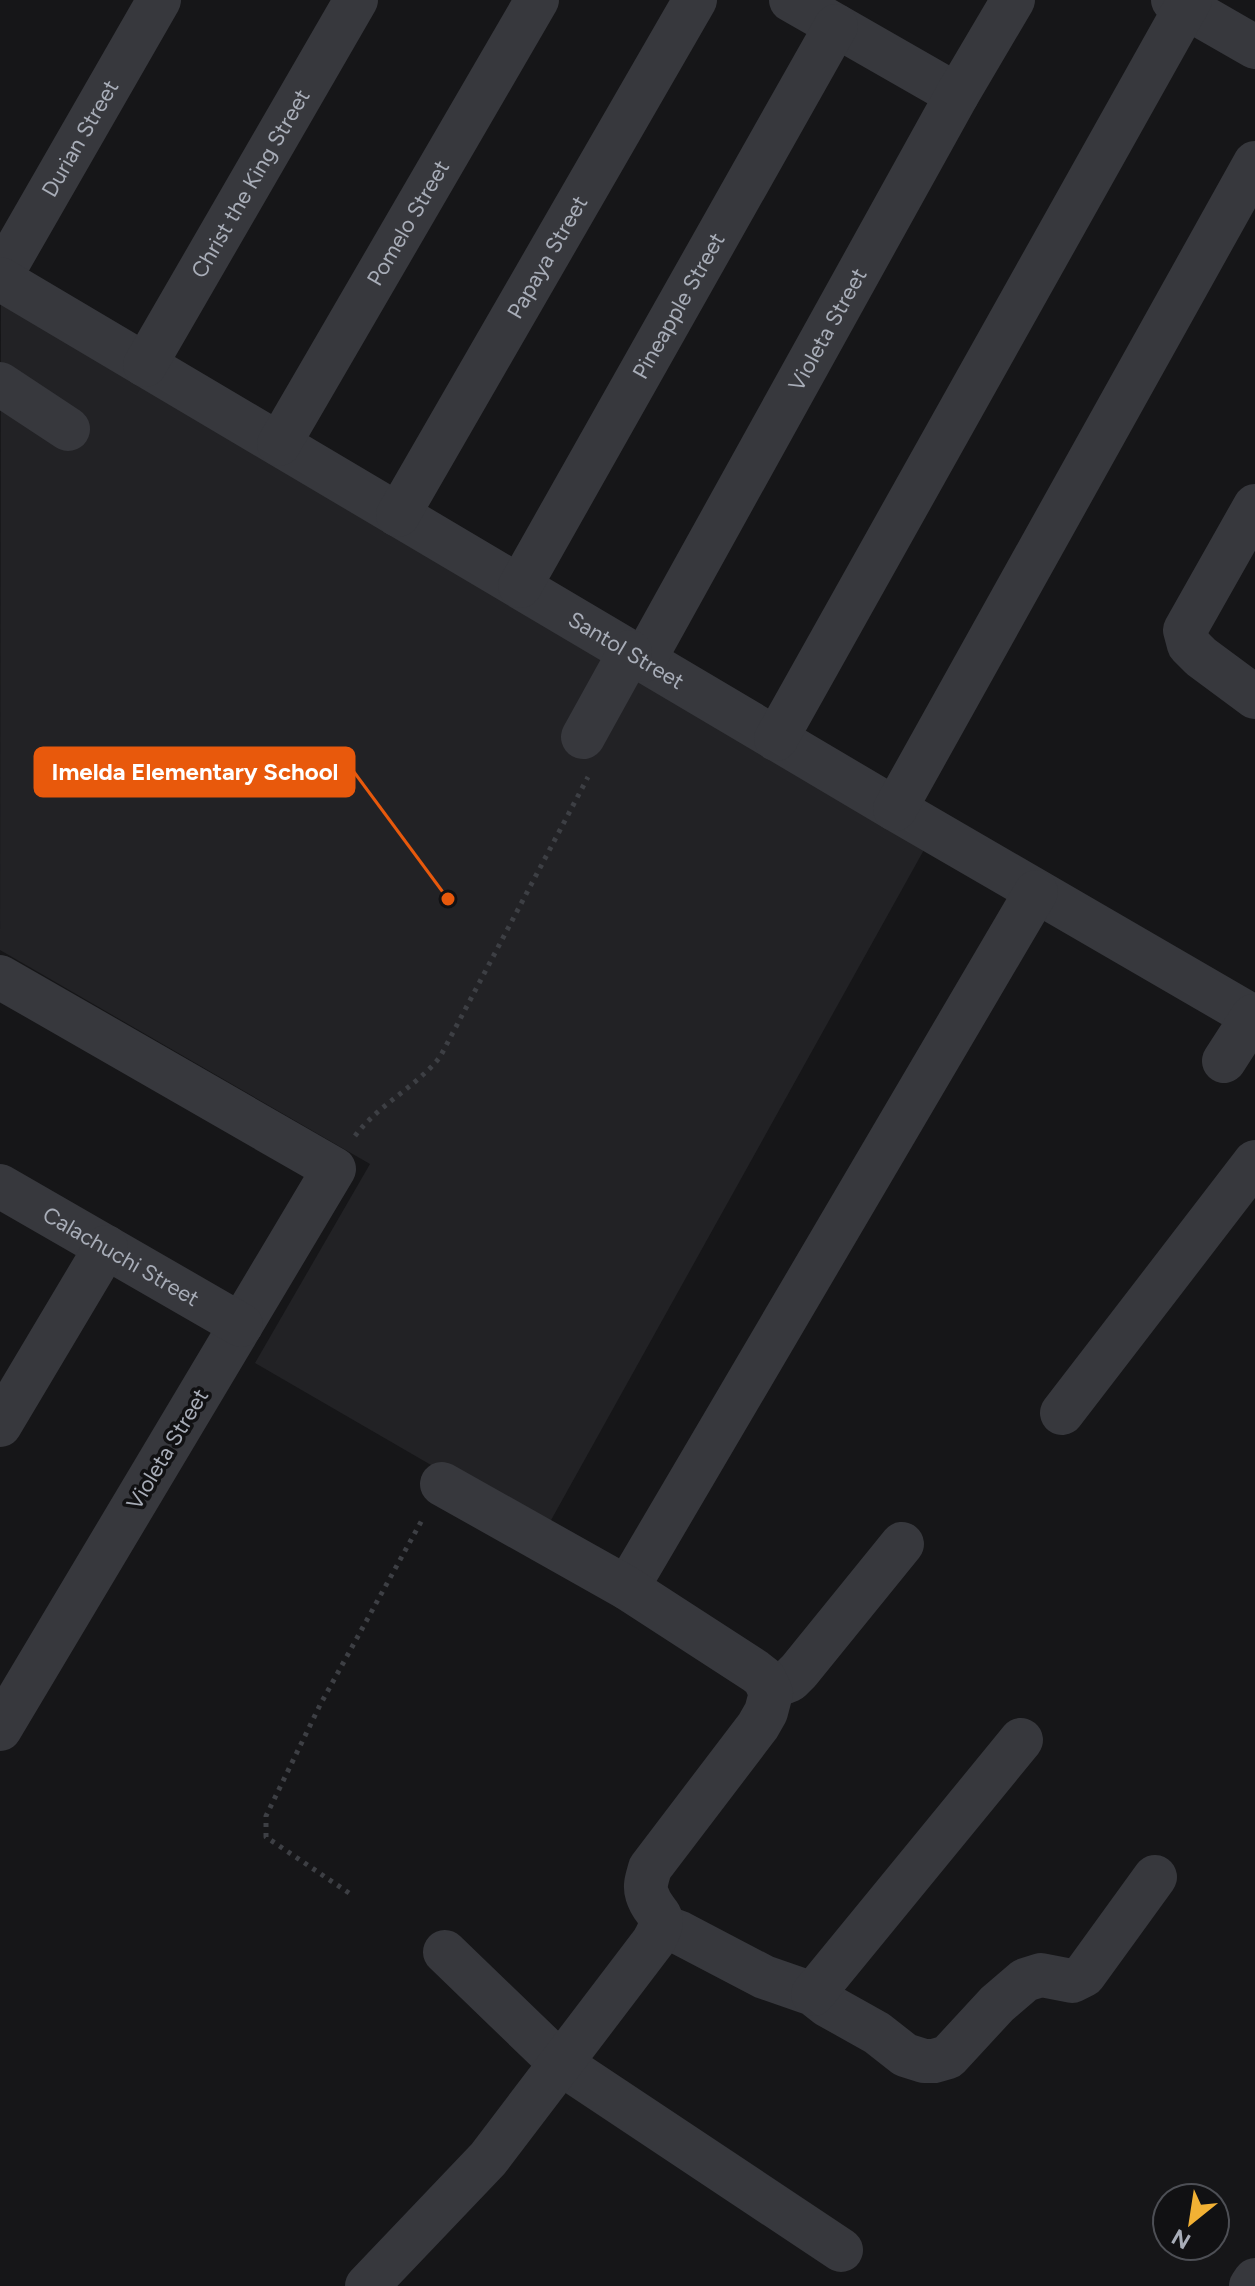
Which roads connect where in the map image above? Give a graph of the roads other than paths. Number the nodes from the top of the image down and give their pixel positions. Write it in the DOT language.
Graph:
graph roads {
  1 [pos="159,0"];
  2 [pos="356,0"];
  3 [pos="537,0"];
  4 [pos="695,0"];
  5 [pos="791,0"];
  6 [pos="1013,0"];
  7 [pos="1183,2"];
  8 [pos="836,26"];
  9 [pos="1255,47"];
  10 [pos="957,95"];
  11 [pos="1255,163"];
  12 [pos="0,278"];
  13 [pos="145,365"];
  14 [pos="0,384"];
  15 [pos="68,429"];
  16 [pos="279,444"];
  17 [pos="1255,506"];
  18 [pos="398,515"];
  19 [pos="520,586"];
  20 [pos="637,656"];
  21 [pos="1255,697"];
  22 [pos="776,739"];
  23 [pos="586,756"];
  24 [pos="895,809"];
  25 [pos="1036,892"];
  26 [pos="0,977"];
  27 [pos="1254,1017"];
  28 [pos="1224,1061"];
  29 [pos="1255,1162"];
  30 [pos="0,1186"];
  31 [pos="106,1247"];
  32 [pos="241,1325"];
  33 [pos="1062,1413"];
  34 [pos="0,1425"];
  35 [pos="442,1484"];
  36 [pos="902,1544"];
  37 [pos="627,1588"];
  38 [pos="770,1688"];
  39 [pos="0,1729"];
  40 [pos="1021,1740"];
  41 [pos="1155,1877"];
  42 [pos="661,1926"];
  43 [pos="445,1952"];
  44 [pos="813,1994"];
  45 [pos="560,2063"];
  46 [pos="841,2250"];
  47 [pos="1255,2280"];
  48 [pos="367,2286"];
  49 [pos="1251,2286"];
  1 -- 12 [label="street, Durian Street"];
  2 -- 13 [label="street, Christ the King Street"];
  3 -- 16 [label="street, Pomelo Street"];
  4 -- 18 [label="street, Papaya Street"];
  5 -- 8 [label="street"];
  6 -- 10 [label="street, Violeta Street"];
  7 -- 9 [label="street"];
  7 -- 22 [label="street"];
  8 -- 10 [label="street"];
  8 -- 19 [label="street, Pineapple Street"];
  10 -- 20 [label="street, Violeta Street"];
  11 -- 24 [label="street"];
  12 -- 13 [label="street, Santol Street"];
  13 -- 16 [label="street, Santol Street"];
  14 -- 15 [label="street"];
  16 -- 18 [label="street, Santol Street"];
  17 -- 21 [label="street"];
  18 -- 19 [label="street, Santol Street"];
  19 -- 20 [label="street, Santol Street"];
  20 -- 22 [label="street, Santol Street"];
  20 -- 23 [label="street, Violeta Street"];
  22 -- 24 [label="street, Santol Street"];
  24 -- 25 [label="street, Santol Street"];
  25 -- 27 [label="street, Santol Street"];
  25 -- 37 [label="street"];
  26 -- 32 [label="street, Violeta Street"];
  27 -- 28 [label="street"];
  29 -- 33 [label="street"];
  30 -- 31 [label="street, Calachuchi Street"];
  31 -- 32 [label="street, Calachuchi Street"];
  31 -- 34 [label="street"];
  32 -- 39 [label="street, Violeta Street"];
  35 -- 37 [label="street"];
  36 -- 38 [label="street"];
  37 -- 38 [label="street"];
  38 -- 42 [label="street"];
  40 -- 44 [label="street"];
  41 -- 44 [label="street"];
  42 -- 44 [label="street"];
  42 -- 45 [label="street"];
  43 -- 45 [label="street"];
  45 -- 46 [label="street"];
  45 -- 48 [label="street"];
  47 -- 49 [label="street"];
}
